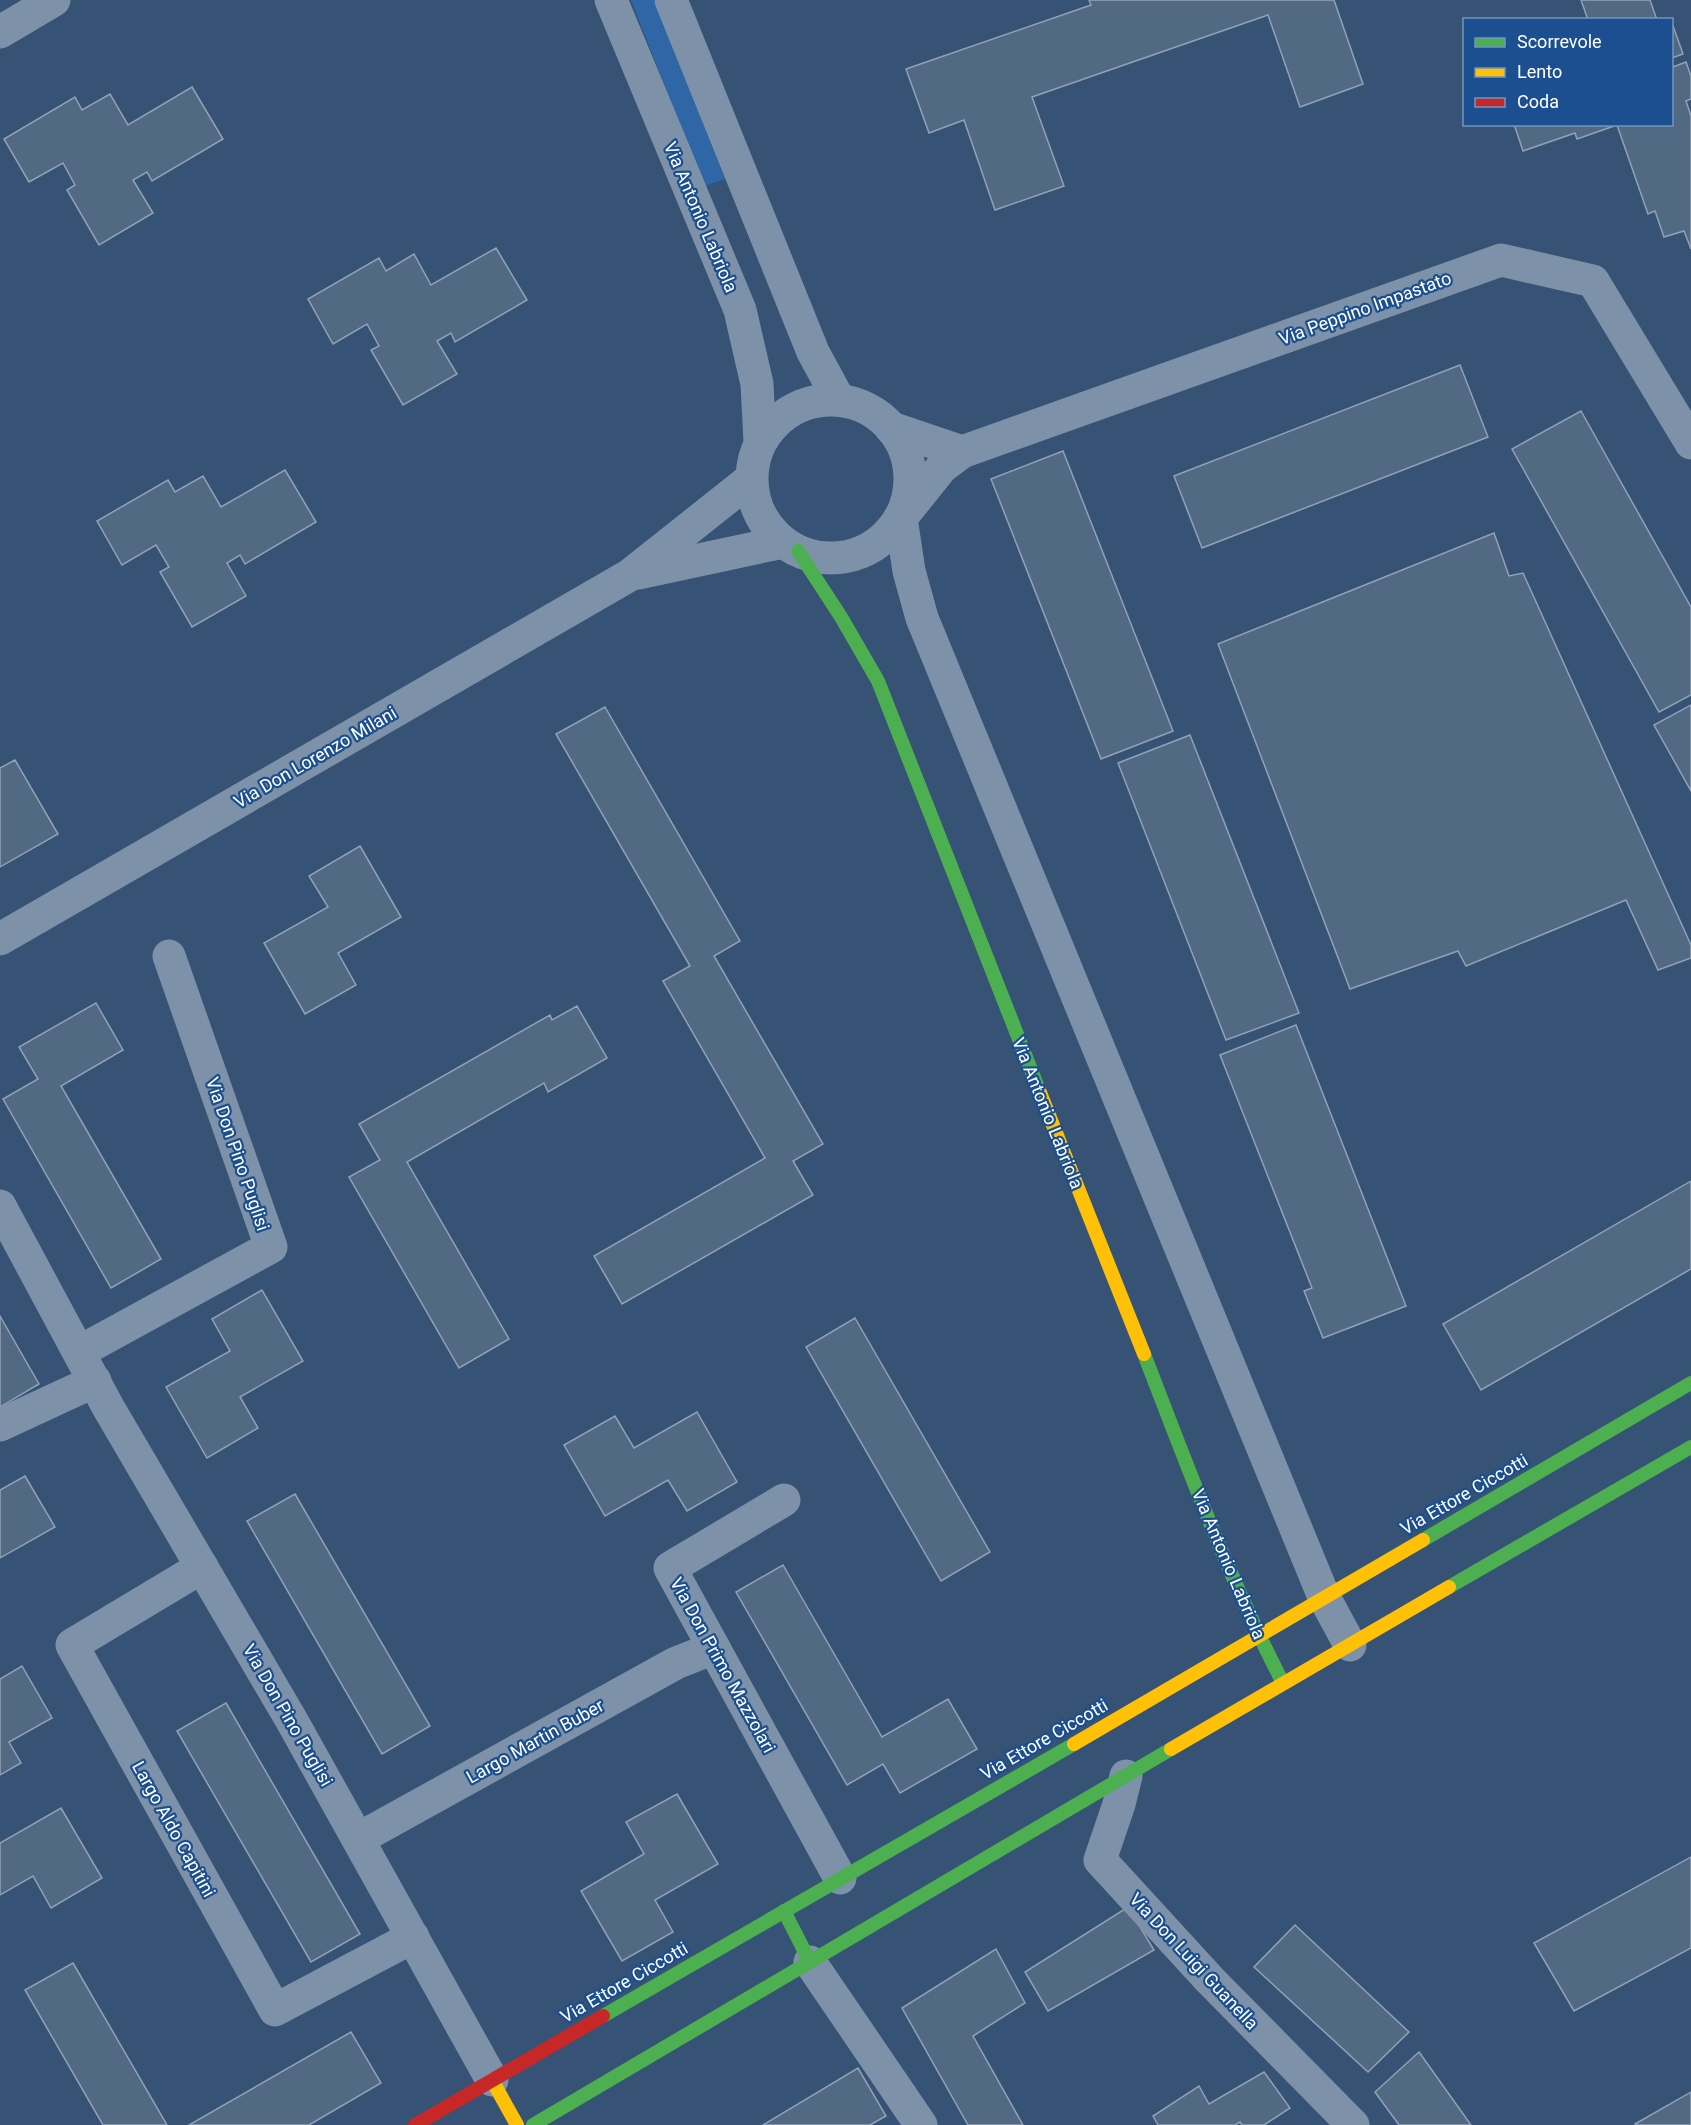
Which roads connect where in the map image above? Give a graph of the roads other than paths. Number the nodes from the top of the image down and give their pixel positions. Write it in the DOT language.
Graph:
graph roads {
  1 [pos="54,0"];
  2 [pos="611,0"];
  3 [pos="671,0"];
  4 [pos="0,32"];
  5 [pos="839,400"];
  6 [pos="891,428"];
  7 [pos="760,442"];
  8 [pos="1691,443"];
  9 [pos="962,452"];
  10 [pos="751,479"];
  11 [pos="901,518"];
  12 [pos="791,547"];
  13 [pos="630,575"];
  14 [pos="0,939"];
  15 [pos="169,956"];
  16 [pos="0,1206"];
  17 [pos="79,1352"];
  18 [pos="95,1381"];
  19 [pos="1691,1383"];
  20 [pos="0,1425"];
  21 [pos="1691,1447"];
  22 [pos="784,1500"];
  23 [pos="202,1567"];
  24 [pos="1324,1597"];
  25 [pos="1259,1636"];
  26 [pos="1350,1645"];
  27 [pos="714,1648"];
  28 [pos="1283,1683"];
  29 [pos="1126,1776"];
  30 [pos="358,1839"];
  31 [pos="840,1878"];
  32 [pos="784,1911"];
  33 [pos="412,1937"];
  34 [pos="810,1962"];
  35 [pos="492,2080"];
  36 [pos="415,2125"];
  37 [pos="517,2125"];
  38 [pos="532,2125"];
  39 [pos="921,2125"];
  40 [pos="1352,2125"];
  1 -- 4 [label="street"];
  2 -- 7 [label="street, Via Antonio Labriola"];
  3 -- 5 [label="street"];
  5 -- 6 [label="street"];
  5 -- 7 [label="street"];
  6 -- 9 [label="street"];
  6 -- 11 [label="street"];
  7 -- 10 [label="street"];
  8 -- 9 [label="street, Via Peppino Impastato"];
  9 -- 11 [label="street, Via Peppino Impastato"];
  10 -- 12 [label="street"];
  10 -- 13 [label="street, Via Don Lorenzo Milani"];
  11 -- 12 [label="street"];
  11 -- 24 [label="street"];
  12 -- 13 [label="street, Via Don Lorenzo Milani"];
  12 -- 25 [label="street, Via Antonio Labriola"];
  13 -- 14 [label="street, Via Don Lorenzo Milani"];
  15 -- 17 [label="street, Via Don Pino Puglisi"];
  16 -- 17 [label="street, Via Don Pino Puglisi"];
  17 -- 18 [label="street, Via Don Pino Puglisi"];
  18 -- 20 [label="street"];
  18 -- 23 [label="street, Via Don Pino Puglisi"];
  19 -- 24 [label="street, Via Ettore Ciccotti"];
  21 -- 26 [label="street"];
  22 -- 27 [label="street, Via Don Primo Mazzolari"];
  23 -- 30 [label="street, Via Don Pino Puglisi"];
  23 -- 33 [label="street, Largo Aldo Capitini"];
  24 -- 25 [label="street, Via Ettore Ciccotti"];
  24 -- 26 [label="street"];
  25 -- 28 [label="street, Via Antonio Labriola"];
  25 -- 31 [label="street, Via Ettore Ciccotti"];
  26 -- 28 [label="street"];
  27 -- 30 [label="street, Largo Martin Buber"];
  27 -- 31 [label="street, Via Don Primo Mazzolari"];
  28 -- 29 [label="street"];
  29 -- 34 [label="street"];
  29 -- 40 [label="street, Via Don Luigi Guanella"];
  30 -- 33 [label="street, Via Don Pino Puglisi"];
  31 -- 32 [label="street, Via Ettore Ciccotti"];
  32 -- 34 [label="street"];
  32 -- 35 [label="street, Via Ettore Ciccotti"];
  33 -- 35 [label="street, Via Don Pino Puglisi"];
  34 -- 38 [label="street"];
  34 -- 39 [label="street"];
  35 -- 36 [label="street, Via Ettore Ciccotti"];
  35 -- 37 [label="street"];
}
